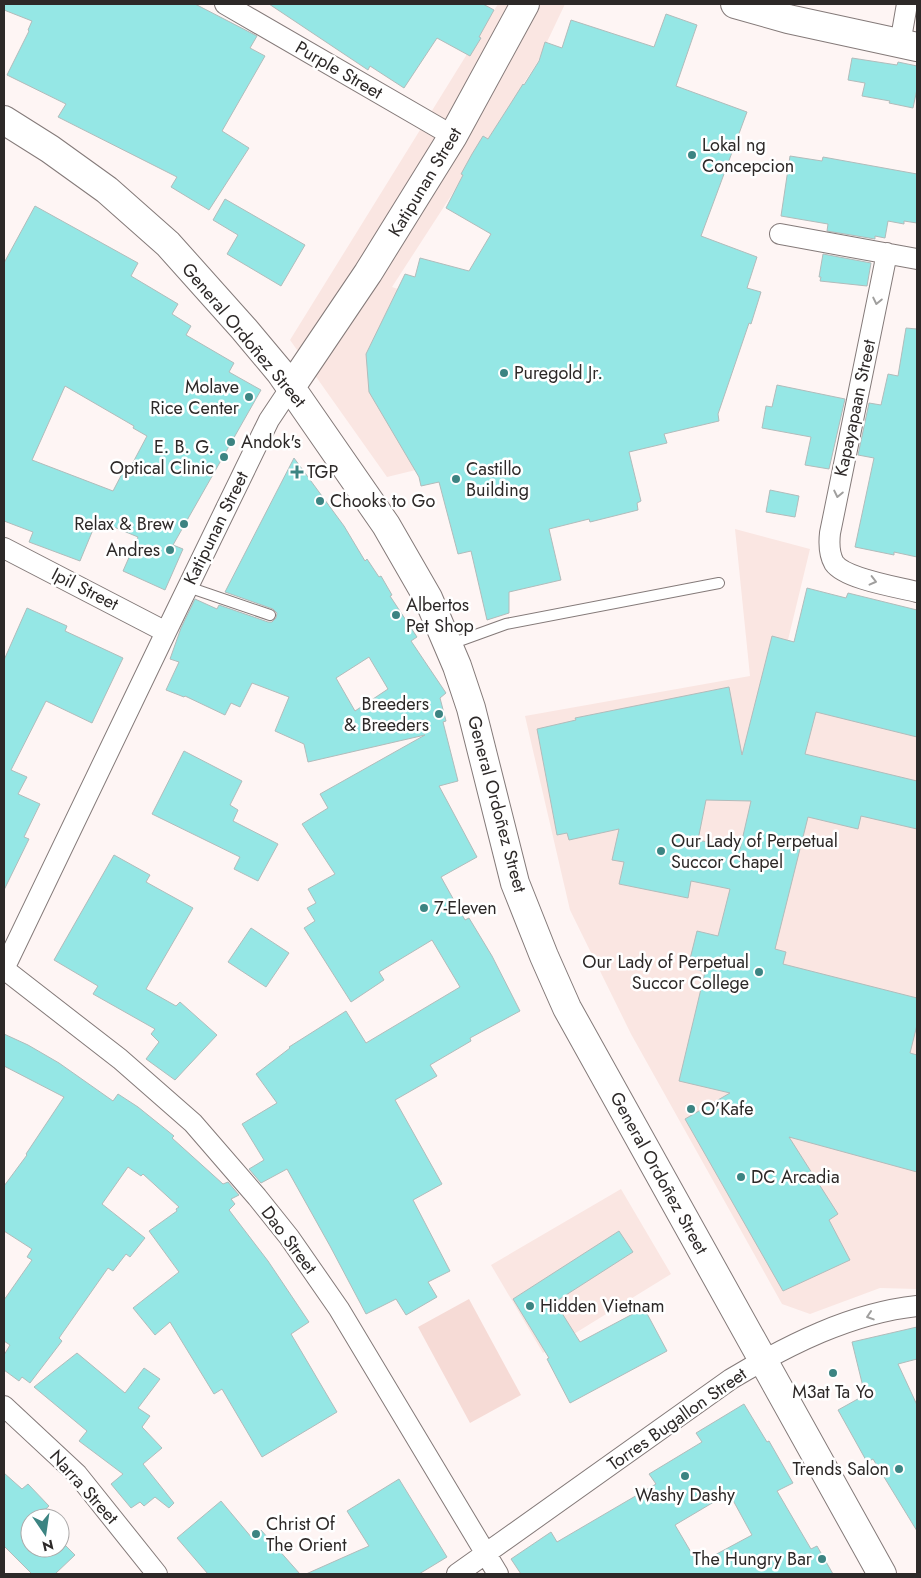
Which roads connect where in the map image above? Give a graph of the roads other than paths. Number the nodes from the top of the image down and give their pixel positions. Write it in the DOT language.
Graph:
graph roads {
  1 [pos="225,4"];
  2 [pos="525,4"];
  3 [pos="735,4"];
  4 [pos="907,4"];
  5 [pos="768,8"];
  6 [pos="909,46"];
  7 [pos="4,120"];
  8 [pos="453,136"];
  9 [pos="780,234"];
  10 [pos="887,253"];
  11 [pos="917,259"];
  12 [pos="291,387"];
  13 [pos="4,548"];
  14 [pos="719,583"];
  15 [pos="188,587"];
  16 [pos="917,592"];
  17 [pos="270,615"];
  18 [pos="166,632"];
  19 [pos="448,645"];
  20 [pos="4,969"];
  21 [pos="917,1306"];
  22 [pos="763,1360"];
  23 [pos="5,1409"];
  24 [pos="486,1555"];
  25 [pos="157,1574"];
  26 [pos="457,1574"];
  27 [pos="498,1574"];
  28 [pos="882,1574"];
  1 -- 8 [label="street, Purple Street"];
  2 -- 8 [label="main road, Katipunan Street"];
  3 -- 5 [label="main road"];
  4 -- 6 [label="street"];
  5 -- 6 [label="main road"];
  7 -- 12 [label="main road, General Ordoñez Street"];
  8 -- 12 [label="main road, Katipunan Street"];
  9 -- 10 [label="street"];
  10 -- 11 [label="street"];
  10 -- 16 [label="street, Kapayapaan Street, one-way"];
  12 -- 15 [label="street, Katipunan Street"];
  12 -- 19 [label="main road, General Ordoñez Street"];
  13 -- 18 [label="street, Ipil Street"];
  14 -- 19 [label="lane"];
  15 -- 17 [label="lane"];
  15 -- 18 [label="street, Katipunan Street"];
  18 -- 20 [label="street, Katipunan Street"];
  19 -- 22 [label="main road, General Ordoñez Street"];
  20 -- 24 [label="street, Dao Street"];
  21 -- 22 [label="street, Torres Bugallon Street, one-way"];
  22 -- 24 [label="street, Torres Bugallon Street"];
  22 -- 28 [label="main road, General Ordoñez Street"];
  23 -- 25 [label="street, Narra Street"];
  24 -- 26 [label="street, Torres Bugallon Street"];
  24 -- 27 [label="street, Dao Street"];
}
